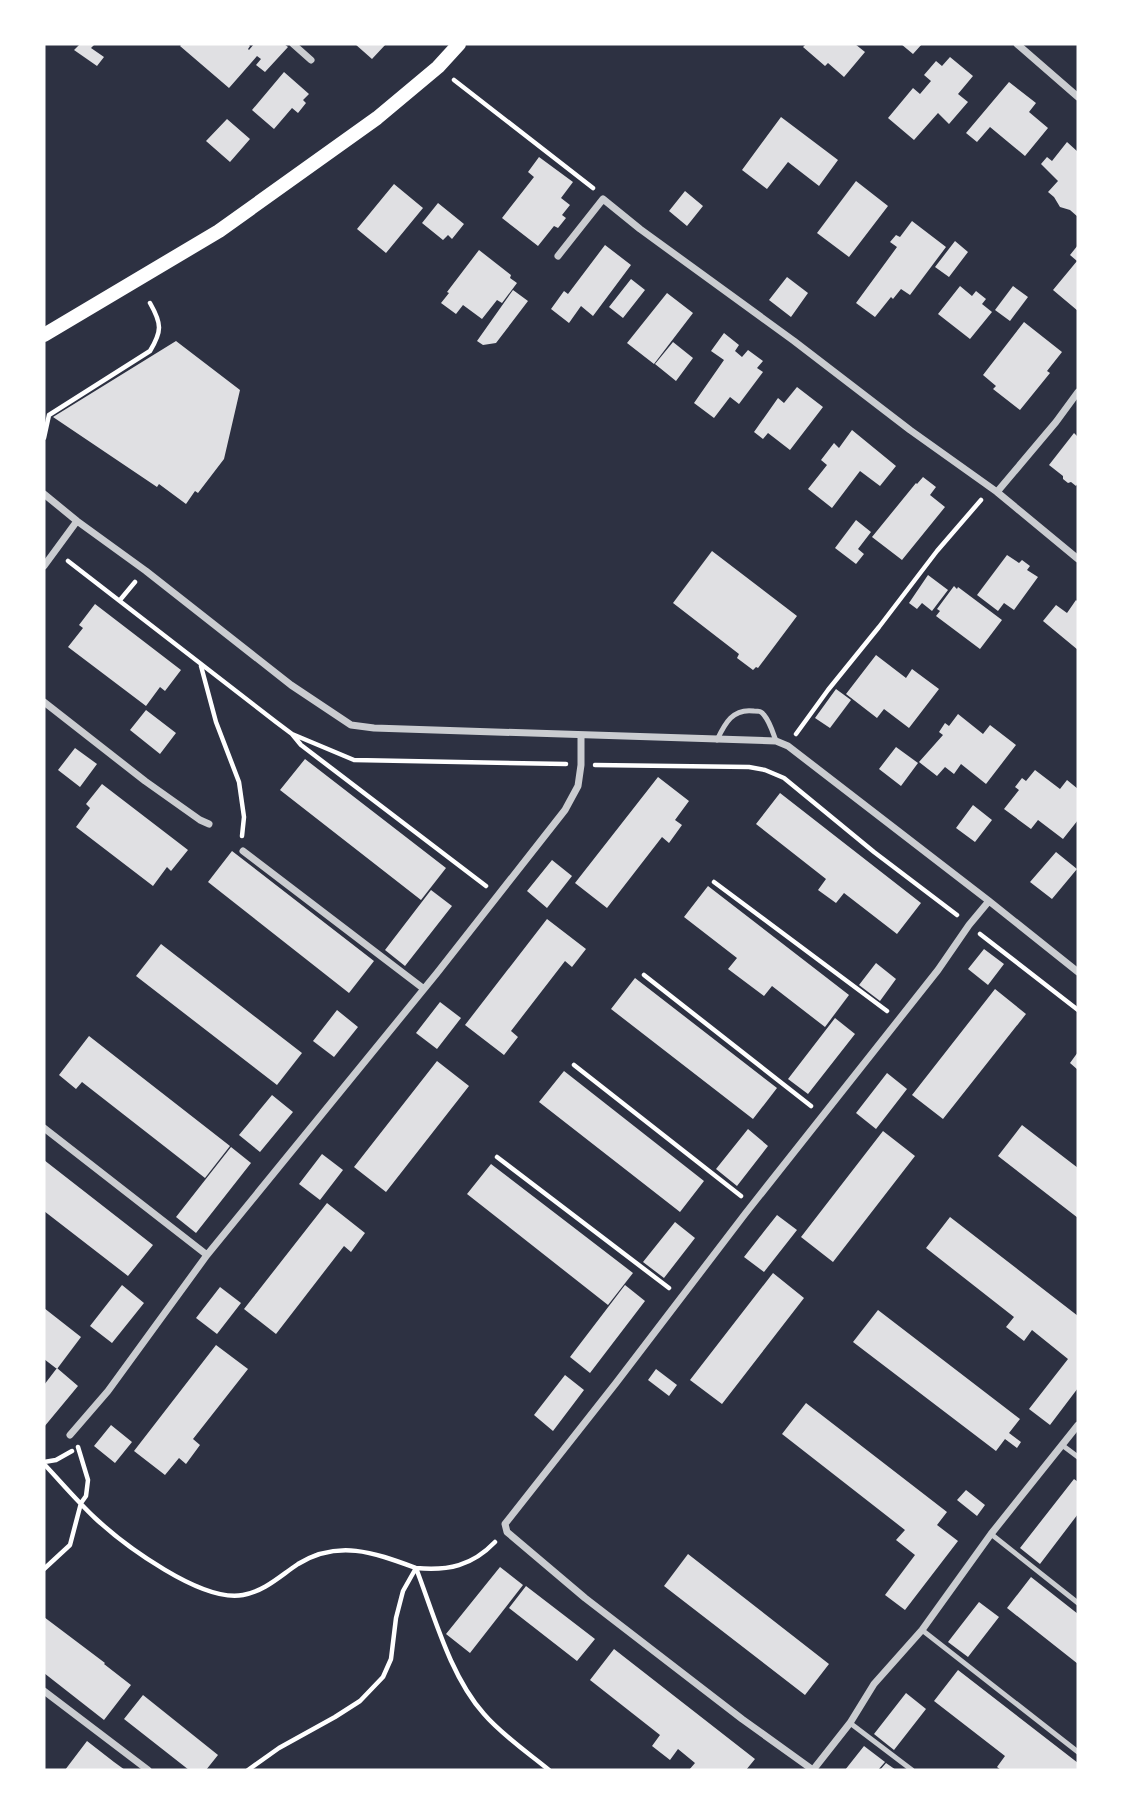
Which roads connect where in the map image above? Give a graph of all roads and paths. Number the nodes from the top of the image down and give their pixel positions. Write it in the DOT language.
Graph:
graph roads {
  1 [pos="293,44"];
  2 [pos="459,44"];
  3 [pos="1017,44"];
  4 [pos="311,60"];
  5 [pos="438,67"];
  6 [pos="1078,97"];
  7 [pos="603,199"];
  8 [pos="558,256"];
  9 [pos="150,303"];
  10 [pos="44,335"];
  11 [pos="1078,392"];
  12 [pos="44,438"];
  13 [pos="997,492"];
  14 [pos="44,494"];
  15 [pos="77,521"];
  16 [pos="55,551"];
  17 [pos="1078,559"];
  18 [pos="44,566"];
  19 [pos="146,570"];
  20 [pos="120,600"];
  21 [pos="201,664"];
  22 [pos="44,702"];
  23 [pos="292,734"];
  24 [pos="581,735"];
  25 [pos="717,740"];
  26 [pos="776,741"];
  27 [pos="788,746"];
  28 [pos="581,765"];
  29 [pos="209,824"];
  30 [pos="243,850"];
  31 [pos="714,882"];
  32 [pos="498,895"];
  33 [pos="989,901"];
  34 [pos="970,925"];
  35 [pos="1078,972"];
  36 [pos="644,975"];
  37 [pos="424,989"];
  38 [pos="1078,1010"];
  39 [pos="899,1020"];
  40 [pos="574,1065"];
  41 [pos="824,1116"];
  42 [pos="44,1128"];
  43 [pos="497,1157"];
  44 [pos="752,1204"];
  45 [pos="207,1255"];
  46 [pos="681,1298"];
  47 [pos="1078,1425"];
  48 [pos="70,1435"];
  49 [pos="1062,1445"];
  50 [pos="78,1447"];
  51 [pos="1078,1457"];
  52 [pos="44,1464"];
  53 [pos="80,1503"];
  54 [pos="506,1529"];
  55 [pos="991,1534"];
  56 [pos="416,1568"];
  57 [pos="44,1569"];
  58 [pos="1078,1603"];
  59 [pos="922,1630"];
  60 [pos="44,1690"];
  61 [pos="850,1723"];
  62 [pos="1078,1752"];
  63 [pos="148,1770"];
  64 [pos="248,1770"];
  65 [pos="549,1770"];
  66 [pos="813,1770"];
  67 [pos="912,1770"];
  1 -- 4 [label="street"];
  2 -- 5 [label="main road"];
  3 -- 6 [label="street"];
  5 -- 7 [label="path"];
  5 -- 10 [label="main road"];
  7 -- 8 [label="street"];
  7 -- 13 [label="street"];
  9 -- 12 [label="path"];
  11 -- 13 [label="street"];
  13 -- 17 [label="street"];
  13 -- 27 [label="path"];
  14 -- 15 [label="street"];
  15 -- 16 [label="street"];
  15 -- 19 [label="street"];
  16 -- 18 [label="street"];
  16 -- 20 [label="path"];
  19 -- 20 [label="path"];
  19 -- 24 [label="street"];
  20 -- 21 [label="path"];
  21 -- 23 [label="path"];
  21 -- 30 [label="path"];
  22 -- 29 [label="street"];
  23 -- 28 [label="path"];
  23 -- 32 [label="path"];
  24 -- 25 [label="street"];
  24 -- 28 [label="street"];
  25 -- 26 [label="street"];
  25 -- 26 [label="lane"];
  26 -- 27 [label="street"];
  27 -- 33 [label="street"];
  28 -- 32 [label="street"];
  28 -- 34 [label="path"];
  30 -- 37 [label="street"];
  31 -- 39 [label="path"];
  32 -- 37 [label="street"];
  33 -- 34 [label="street"];
  33 -- 35 [label="street"];
  34 -- 38 [label="path"];
  34 -- 39 [label="street"];
  36 -- 41 [label="path"];
  37 -- 45 [label="street"];
  39 -- 41 [label="street"];
  40 -- 44 [label="path"];
  41 -- 44 [label="street"];
  42 -- 45 [label="street"];
  43 -- 46 [label="path"];
  44 -- 46 [label="street"];
  45 -- 48 [label="street"];
  46 -- 54 [label="street"];
  47 -- 49 [label="street"];
  49 -- 51 [label="lane"];
  49 -- 55 [label="street"];
  50 -- 53 [label="path"];
  52 -- 53 [label="path"];
  53 -- 56 [label="path"];
  53 -- 57 [label="path"];
  54 -- 56 [label="path"];
  54 -- 66 [label="street"];
  55 -- 58 [label="lane"];
  55 -- 59 [label="street"];
  56 -- 64 [label="path"];
  56 -- 65 [label="path"];
  59 -- 61 [label="street"];
  59 -- 62 [label="lane"];
  60 -- 63 [label="street"];
  61 -- 66 [label="street"];
  61 -- 67 [label="lane"];
}
